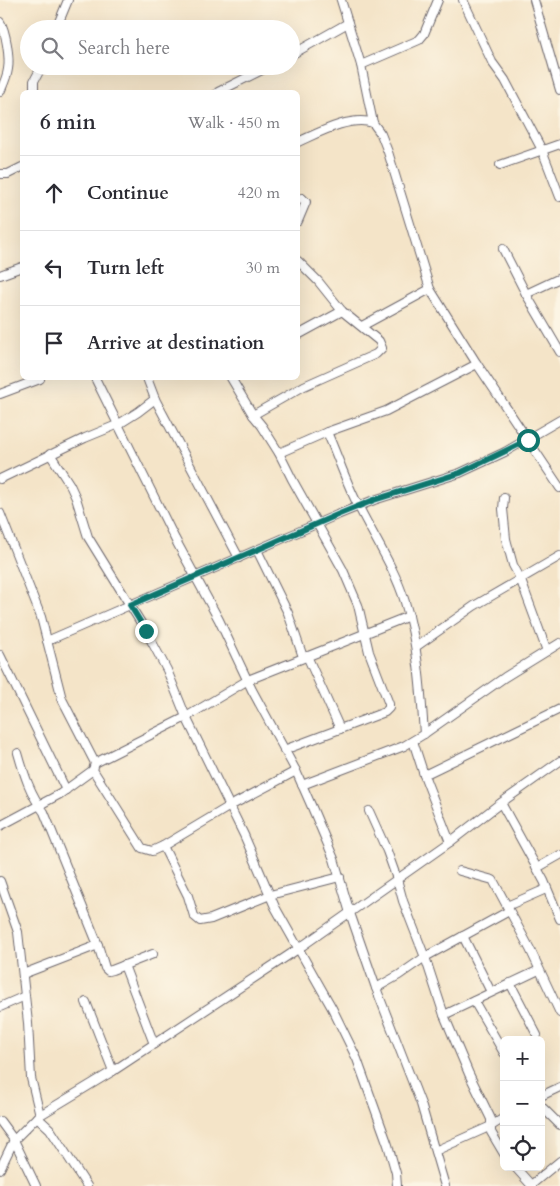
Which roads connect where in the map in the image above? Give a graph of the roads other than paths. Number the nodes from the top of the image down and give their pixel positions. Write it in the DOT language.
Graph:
graph roads {
  1 [pos="68,0"];
  2 [pos="341,0"];
  3 [pos="438,0"];
  4 [pos="462,0"];
  5 [pos="534,0"];
  6 [pos="60,20"];
  7 [pos="0,22"];
  8 [pos="348,23"];
  9 [pos="300,50"];
  10 [pos="361,65"];
  11 [pos="37,75"];
  12 [pos="252,75"];
  13 [pos="558,79"];
  14 [pos="34,90"];
  15 [pos="222,90"];
  16 [pos="560,90"];
  17 [pos="0,92"];
  18 [pos="373,124"];
  19 [pos="300,141"];
  20 [pos="560,144"];
  21 [pos="542,150"];
  22 [pos="500,165"];
  23 [pos="20,168"];
  24 [pos="1,175"];
  25 [pos="560,197"];
  26 [pos="300,198"];
  27 [pos="300,216"];
  28 [pos="503,249"];
  29 [pos="300,263"];
  30 [pos="20,268"];
  31 [pos="0,275"];
  32 [pos="560,278"];
  33 [pos="430,289"];
  34 [pos="526,294"];
  35 [pos="342,311"];
  36 [pos="362,326"];
  37 [pos="300,333"];
  38 [pos="560,352"];
  39 [pos="477,364"];
  40 [pos="37,380"];
  41 [pos="96,380"];
  42 [pos="148,380"];
  43 [pos="232,380"];
  44 [pos="0,394"];
  45 [pos="155,399"];
  46 [pos="253,414"];
  47 [pos="560,420"];
  48 [pos="119,424"];
  49 [pos="327,432"];
  50 [pos="528,440"];
  51 [pos="279,453"];
  52 [pos="50,454"];
  53 [pos="0,479"];
  54 [pos="560,488"];
  55 [pos="504,498"];
  56 [pos="358,507"];
  57 [pos="0,512"];
  58 [pos="317,523"];
  59 [pos="257,550"];
  60 [pos="560,556"];
  61 [pos="239,558"];
  62 [pos="194,576"];
  63 [pos="520,578"];
  64 [pos="130,605"];
  65 [pos="409,616"];
  66 [pos="365,633"];
  67 [pos="47,641"];
  68 [pos="560,643"];
  69 [pos="416,646"];
  70 [pos="547,650"];
  71 [pos="0,655"];
  72 [pos="305,656"];
  73 [pos="248,680"];
  74 [pos="560,709"];
  75 [pos="186,717"];
  76 [pos="340,729"];
  77 [pos="424,734"];
  78 [pos="413,741"];
  79 [pos="284,750"];
  80 [pos="18,753"];
  81 [pos="560,761"];
  82 [pos="94,766"];
  83 [pos="296,771"];
  84 [pos="424,775"];
  85 [pos="302,785"];
  86 [pos="66,790"];
  87 [pos="501,803"];
  88 [pos="38,805"];
  89 [pos="230,806"];
  90 [pos="369,811"];
  91 [pos="0,826"];
  92 [pos="450,842"];
  93 [pos="163,846"];
  94 [pos="560,855"];
  95 [pos="537,868"];
  96 [pos="460,871"];
  97 [pos="340,877"];
  98 [pos="398,879"];
  99 [pos="0,881"];
  100 [pos="546,889"];
  101 [pos="270,896"];
  102 [pos="508,909"];
  103 [pos="350,913"];
  104 [pos="560,919"];
  105 [pos="463,936"];
  106 [pos="98,945"];
  107 [pos="298,949"];
  108 [pos="153,954"];
  109 [pos="425,957"];
  110 [pos="124,965"];
  111 [pos="539,970"];
  112 [pos="23,974"];
  113 [pos="510,983"];
  114 [pos="376,988"];
  115 [pos="491,992"];
  116 [pos="25,996"];
  117 [pos="474,1000"];
  118 [pos="86,1002"];
  119 [pos="0,1007"];
  120 [pos="560,1013"];
  121 [pos="444,1015"];
  122 [pos="537,1035"];
  123 [pos="154,1044"];
  124 [pos="500,1046"];
  125 [pos="113,1071"];
  126 [pos="560,1087"];
  127 [pos="545,1094"];
  128 [pos="545,1110"];
  129 [pos="38,1116"];
  130 [pos="500,1120"];
  131 [pos="0,1121"];
  132 [pos="560,1125"];
  133 [pos="491,1126"];
  134 [pos="14,1140"];
  135 [pos="500,1147"];
  136 [pos="435,1151"];
  137 [pos="560,1160"];
  138 [pos="0,1170"];
  139 [pos="519,1171"];
  140 [pos="531,1185"];
  141 [pos="36,1186"];
  142 [pos="87,1186"];
  143 [pos="397,1186"];
  144 [pos="445,1186"];
  1 -- 6 [label="street"];
  2 -- 8 [label="street"];
  3 -- 10 [label="street"];
  4 -- 21 [label="street"];
  5 -- 13 [label="street"];
  7 -- 17 [label="street"];
  8 -- 9 [label="street"];
  8 -- 10 [label="street"];
  10 -- 18 [label="street"];
  11 -- 14 [label="street"];
  12 -- 15 [label="street"];
  13 -- 16 [label="street"];
  18 -- 19 [label="street"];
  18 -- 33 [label="street"];
  20 -- 21 [label="street"];
  21 -- 22 [label="street"];
  21 -- 25 [label="street"];
  23 -- 24 [label="street"];
  26 -- 27 [label="street"];
  28 -- 34 [label="street"];
  29 -- 35 [label="street"];
  30 -- 31 [label="street"];
  32 -- 34 [label="street"];
  33 -- 36 [label="street"];
  33 -- 39 [label="street"];
  34 -- 38 [label="street"];
  35 -- 36 [label="street"];
  35 -- 37 [label="street"];
  36 -- 46 [label="street"];
  39 -- 49 [label="street"];
  39 -- 50 [label="street"];
  40 -- 44 [label="street"];
  41 -- 48 [label="street"];
  42 -- 45 [label="street"];
  43 -- 46 [label="street"];
  45 -- 48 [label="street"];
  45 -- 61 [label="street"];
  46 -- 51 [label="street"];
  47 -- 50 [label="street"];
  48 -- 52 [label="street"];
  48 -- 62 [label="street"];
  49 -- 51 [label="street"];
  49 -- 56 [label="street"];
  50 -- 54 [label="street"];
  50 -- 56 [label="street"];
  51 -- 58 [label="street"];
  52 -- 53 [label="street"];
  52 -- 64 [label="street"];
  55 -- 63 [label="street"];
  56 -- 58 [label="street"];
  56 -- 65 [label="street"];
  57 -- 67 [label="street"];
  58 -- 59 [label="street"];
  58 -- 66 [label="street"];
  59 -- 61 [label="street"];
  59 -- 72 [label="street"];
  60 -- 63 [label="street"];
  61 -- 62 [label="street"];
  62 -- 64 [label="street"];
  62 -- 73 [label="street"];
  63 -- 69 [label="street"];
  63 -- 70 [label="street"];
  64 -- 67 [label="street"];
  64 -- 75 [label="street"];
  65 -- 66 [label="street"];
  65 -- 69 [label="street"];
  66 -- 72 [label="street"];
  66 -- 76 [label="street"];
  67 -- 82 [label="street"];
  68 -- 70 [label="street"];
  69 -- 77 [label="street"];
  70 -- 77 [label="street"];
  71 -- 86 [label="street"];
  72 -- 73 [label="street"];
  72 -- 76 [label="street"];
  73 -- 75 [label="street"];
  73 -- 79 [label="street"];
  74 -- 84 [label="street"];
  75 -- 82 [label="street"];
  75 -- 89 [label="street"];
  76 -- 79 [label="street"];
  77 -- 78 [label="street"];
  78 -- 84 [label="street"];
  78 -- 85 [label="street"];
  79 -- 83 [label="street"];
  80 -- 88 [label="street"];
  81 -- 87 [label="street"];
  82 -- 86 [label="street"];
  82 -- 93 [label="street"];
  83 -- 85 [label="street"];
  83 -- 89 [label="street"];
  84 -- 92 [label="street"];
  85 -- 97 [label="street"];
  86 -- 88 [label="street"];
  87 -- 92 [label="street"];
  87 -- 95 [label="street"];
  88 -- 91 [label="street"];
  88 -- 106 [label="street"];
  89 -- 93 [label="street"];
  89 -- 101 [label="street"];
  90 -- 98 [label="street"];
  92 -- 98 [label="street"];
  93 -- 101 [label="street"];
  94 -- 95 [label="street"];
  95 -- 100 [label="street"];
  96 -- 102 [label="street"];
  97 -- 101 [label="street"];
  97 -- 103 [label="street"];
  98 -- 103 [label="street"];
  98 -- 109 [label="street"];
  99 -- 112 [label="street"];
  100 -- 102 [label="street"];
  100 -- 104 [label="street"];
  101 -- 107 [label="street"];
  102 -- 105 [label="street"];
  102 -- 111 [label="street"];
  103 -- 107 [label="street"];
  103 -- 114 [label="street"];
  105 -- 109 [label="street"];
  105 -- 115 [label="street"];
  106 -- 110 [label="street"];
  106 -- 112 [label="street"];
  107 -- 123 [label="street"];
  107 -- 143 [label="street"];
  108 -- 110 [label="street"];
  109 -- 114 [label="street"];
  109 -- 121 [label="street"];
  110 -- 123 [label="street"];
  111 -- 113 [label="street"];
  111 -- 120 [label="street"];
  112 -- 116 [label="street"];
  113 -- 115 [label="street"];
  113 -- 122 [label="street"];
  114 -- 136 [label="street"];
  115 -- 117 [label="street"];
  116 -- 119 [label="street"];
  116 -- 129 [label="street"];
  117 -- 121 [label="street"];
  117 -- 124 [label="street"];
  118 -- 125 [label="street"];
  121 -- 133 [label="street"];
  123 -- 125 [label="street"];
  125 -- 129 [label="street"];
  126 -- 127 [label="street"];
  128 -- 132 [label="street"];
  129 -- 134 [label="street"];
  129 -- 142 [label="street"];
  130 -- 133 [label="street"];
  131 -- 134 [label="street"];
  133 -- 135 [label="street"];
  133 -- 136 [label="street"];
  134 -- 138 [label="street"];
  134 -- 141 [label="street"];
  136 -- 144 [label="street"];
  137 -- 140 [label="street"];
  139 -- 140 [label="street"];
}
